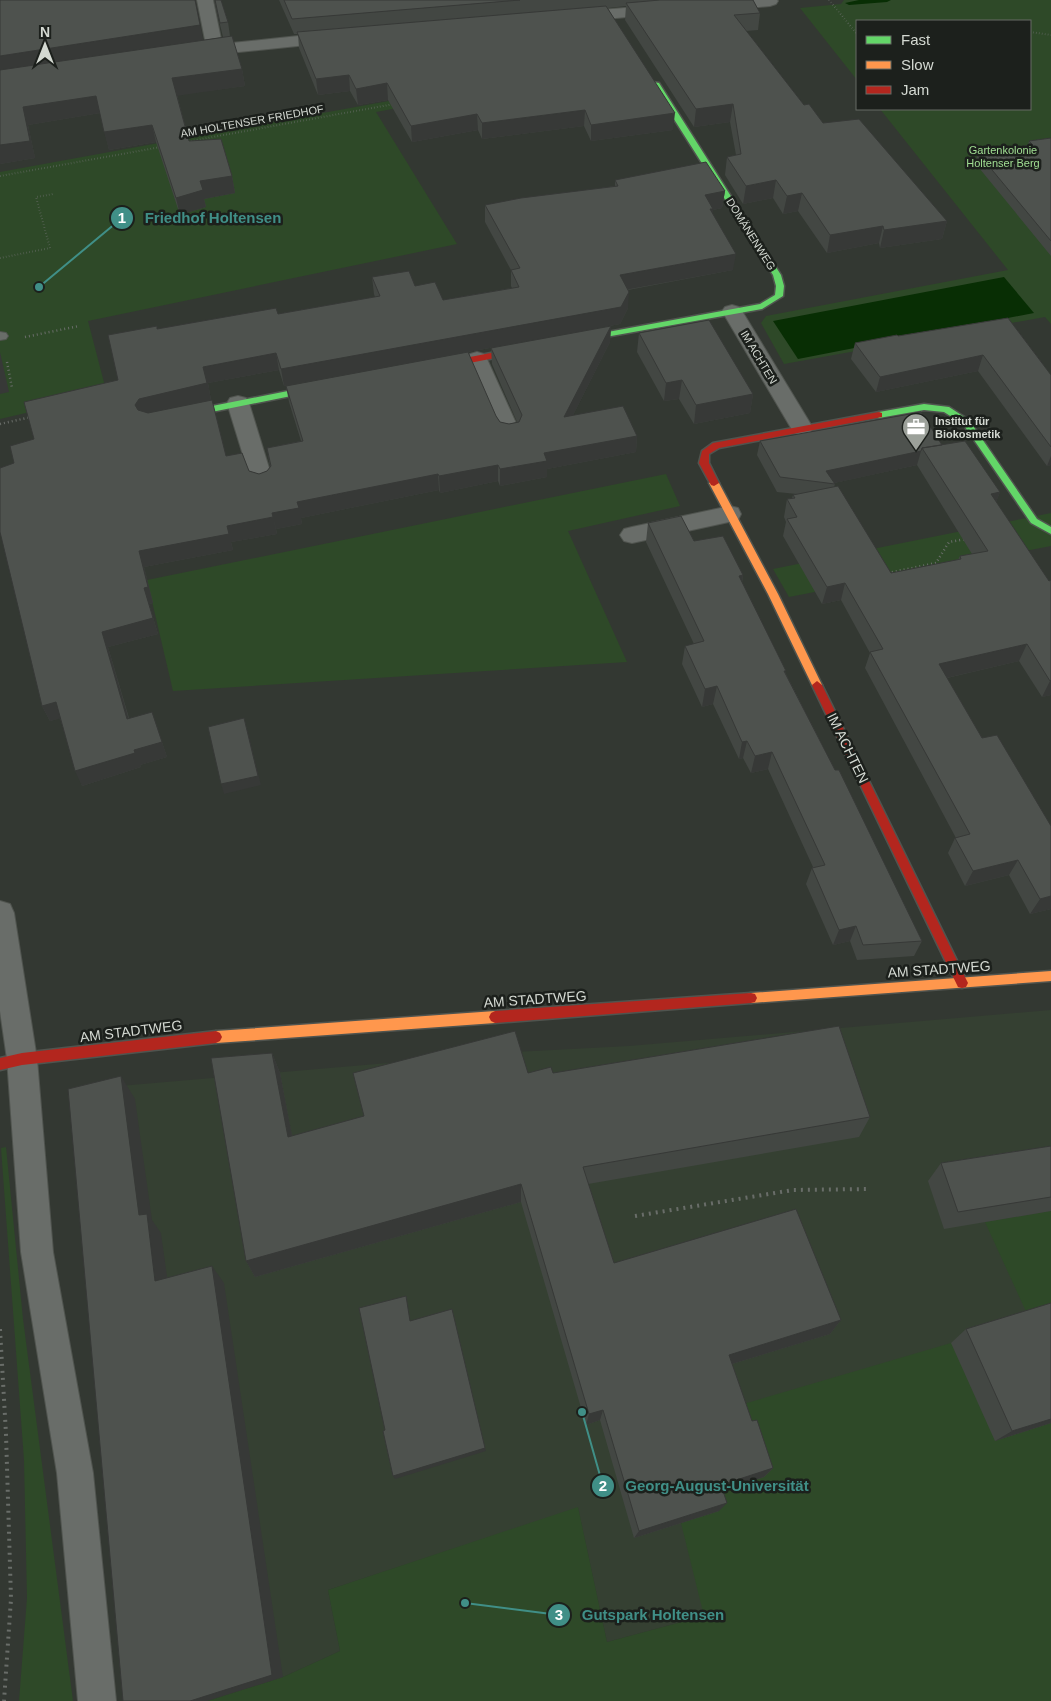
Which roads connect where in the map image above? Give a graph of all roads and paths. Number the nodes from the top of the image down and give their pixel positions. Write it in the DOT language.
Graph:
graph roads {
  1 [pos="205,0"];
  2 [pos="829,0"];
  3 [pos="770,1"];
  4 [pos="702,7"];
  5 [pos="673,9"];
  6 [pos="555,19"];
  7 [pos="1031,32"];
  8 [pos="856,33"];
  9 [pos="1051,35"];
  10 [pos="351,36"];
  11 [pos="215,48"];
  12 [pos="185,53"];
  13 [pos="649,74"];
  14 [pos="400,103"];
  15 [pos="186,142"];
  16 [pos="166,146"];
  17 [pos="0,176"];
  18 [pos="52,194"];
  19 [pos="0,258"];
  20 [pos="732,311"];
  21 [pos="78,326"];
  22 [pos="21,338"];
  23 [pos="565,342"];
  24 [pos="536,348"];
  25 [pos="477,359"];
  26 [pos="422,369"];
  27 [pos="332,385"];
  28 [pos="238,403"];
  29 [pos="37,415"];
  30 [pos="162,419"];
  31 [pos="0,424"];
  32 [pos="802,428"];
  33 [pos="509,432"];
  34 [pos="262,481"];
  35 [pos="730,514"];
  36 [pos="1051,530"];
  37 [pos="632,535"];
  38 [pos="967,538"];
  39 [pos="880,571"];
  40 [pos="0,913"];
  41 [pos="1051,976"];
  42 [pos="962,983"];
  43 [pos="11,1062"];
  44 [pos="869,1189"];
  45 [pos="635,1216"];
  46 [pos="0,1328"];
  47 [pos="4,1701"];
  48 [pos="97,1701"];
  1 -- 11 [label="street"];
  2 -- 8 [label="path"];
  3 -- 4 [label="street"];
  5 -- 6 [label="street"];
  7 -- 9 [label="path"];
  10 -- 11 [label="street"];
  11 -- 12 [label="street"];
  13 -- 20 [label="street, DOMÄNENWEG"];
  14 -- 15 [label="path, AM HOLTENSER FRIEDHOF"];
  16 -- 17 [label="path, AM HOLTENSER FRIEDHOF"];
  18 -- 19 [label="path"];
  20 -- 23 [label="street, DOMÄNENWEG"];
  20 -- 32 [label="street, IM ACHTEN"];
  21 -- 22 [label="path"];
  24 -- 25 [label="street"];
  25 -- 26 [label="street"];
  25 -- 33 [label="street"];
  27 -- 28 [label="street"];
  28 -- 30 [label="street"];
  28 -- 34 [label="street"];
  29 -- 31 [label="path"];
  32 -- 35 [label="street, IM ACHTEN"];
  32 -- 36 [label="street, IM ACHTEN"];
  35 -- 37 [label="street"];
  35 -- 42 [label="street, IM ACHTEN"];
  38 -- 39 [label="path"];
  40 -- 43 [label="street"];
  41 -- 42 [label="street, AM STADTWEG"];
  42 -- 43 [label="street, AM STADTWEG"];
  43 -- 48 [label="street"];
  44 -- 45 [label="path"];
  46 -- 47 [label="path"];
}
